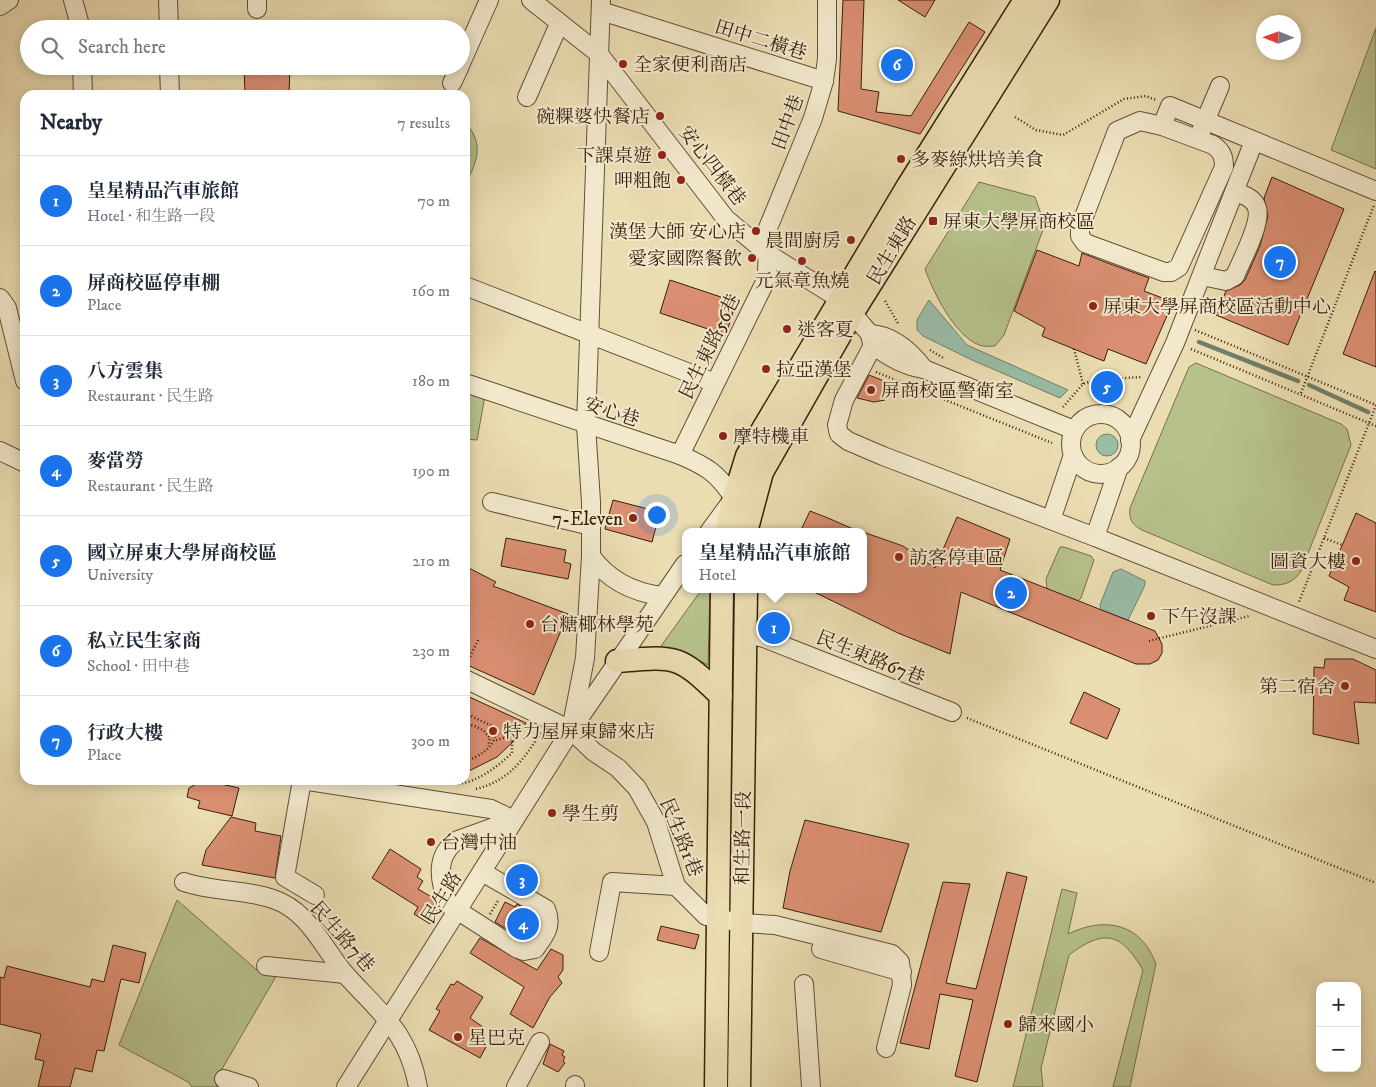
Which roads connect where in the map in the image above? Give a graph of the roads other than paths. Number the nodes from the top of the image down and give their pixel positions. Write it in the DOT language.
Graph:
graph roads {
  1 [pos="73,0"];
  2 [pos="168,0"];
  3 [pos="489,0"];
  4 [pos="531,0"];
  5 [pos="827,0"];
  6 [pos="1025,0"];
  7 [pos="1048,0"];
  8 [pos="601,6"];
  9 [pos="79,20"];
  10 [pos="169,20"];
  11 [pos="559,24"];
  12 [pos="470,43"];
  13 [pos="599,54"];
  14 [pos="82,75"];
  15 [pos="169,75"];
  16 [pos="456,75"];
  17 [pos="824,81"];
  18 [pos="452,83"];
  19 [pos="1220,86"];
  20 [pos="83,90"];
  21 [pos="170,90"];
  22 [pos="526,98"];
  23 [pos="1205,120"];
  24 [pos="1162,126"];
  25 [pos="1198,138"];
  26 [pos="1254,141"];
  27 [pos="1235,192"];
  28 [pos="1375,198"];
  29 [pos="768,254"];
  30 [pos="1202,276"];
  31 [pos="470,288"];
  32 [pos="3,303"];
  33 [pos="847,305"];
  34 [pos="749,312"];
  35 [pos="588,335"];
  36 [pos="730,336"];
  37 [pos="874,337"];
  38 [pos="20,363"];
  39 [pos="715,383"];
  40 [pos="470,385"];
  41 [pos="586,425"];
  42 [pos="1074,430"];
  43 [pos="1130,440"];
  44 [pos="1073,455"];
  45 [pos="2,456"];
  46 [pos="680,456"];
  47 [pos="20,461"];
  48 [pos="1119,467"];
  49 [pos="762,472"];
  50 [pos="734,498"];
  51 [pos="492,502"];
  52 [pos="1051,520"];
  53 [pos="591,526"];
  54 [pos="712,528"];
  55 [pos="727,528"];
  56 [pos="747,528"];
  57 [pos="1095,537"];
  58 [pos="590,556"];
  59 [pos="682,568"];
  60 [pos="722,593"];
  61 [pos="746,593"];
  62 [pos="661,596"];
  63 [pos="746,633"];
  64 [pos="1376,649"];
  65 [pos="617,661"];
  66 [pos="470,681"];
  67 [pos="722,696"];
  68 [pos="952,712"];
  69 [pos="571,730"];
  70 [pos="301,785"];
  71 [pos="335,785"];
  72 [pos="514,820"];
  73 [pos="482,872"];
  74 [pos="184,882"];
  75 [pos="676,886"];
  76 [pos="315,895"];
  77 [pos="457,911"];
  78 [pos="741,922"];
  79 [pos="599,952"];
  80 [pos="266,966"];
  81 [pos="345,974"];
  82 [pos="804,984"];
  83 [pos="389,1019"];
  84 [pos="540,1042"];
  85 [pos="886,1048"];
  86 [pos="224,1079"];
  87 [pos="249,1087"];
  88 [pos="346,1087"];
  89 [pos="418,1087"];
  90 [pos="516,1087"];
  91 [pos="716,1087"];
  92 [pos="739,1087"];
  93 [pos="811,1087"];
  1 -- 9 [label="street"];
  2 -- 10 [label="street"];
  3 -- 12 [label="street"];
  4 -- 11 [label="street, 安心四橫巷"];
  5 -- 17 [label="street, 田中巷"];
  6 -- 33 [label="main road, 民生東路"];
  7 -- 33 [label="main road, 民生東路"];
  8 -- 13 [label="street"];
  8 -- 17 [label="street, 田中二橫巷"];
  11 -- 13 [label="street, 安心四橫巷"];
  11 -- 22 [label="street"];
  13 -- 29 [label="street, 安心四橫巷"];
  13 -- 35 [label="street"];
  14 -- 20 [label="street"];
  15 -- 21 [label="street"];
  16 -- 18 [label="street"];
  17 -- 29 [label="street, 田中巷"];
  19 -- 23 [label="street"];
  23 -- 24 [label="street"];
  23 -- 25 [label="street"];
  23 -- 26 [label="street"];
  24 -- 25 [label="street"];
  24 -- 25 [label="street"];
  26 -- 27 [label="street"];
  26 -- 28 [label="street"];
  27 -- 30 [label="street"];
  27 -- 30 [label="street"];
  29 -- 33 [label="street, 安心四橫巷"];
  29 -- 34 [label="street, 民生東路56巷"];
  30 -- 43 [label="street"];
  31 -- 35 [label="street"];
  32 -- 38 [label="street"];
  33 -- 37 [label="street"];
  33 -- 49 [label="main road, 民生東路"];
  33 -- 50 [label="main road, 民生東路"];
  34 -- 36 [label="street"];
  34 -- 39 [label="street, 民生東路56巷"];
  35 -- 39 [label="street"];
  35 -- 41 [label="street"];
  37 -- 42 [label="street"];
  37 -- 52 [label="street"];
  39 -- 46 [label="street, 民生東路56巷"];
  40 -- 41 [label="street, 安心巷"];
  41 -- 46 [label="street, 安心巷"];
  41 -- 53 [label="street"];
  42 -- 43 [label="street"];
  42 -- 44 [label="street"];
  43 -- 48 [label="street"];
  44 -- 48 [label="street"];
  44 -- 52 [label="street"];
  45 -- 47 [label="street"];
  46 -- 50 [label="street, 安心巷"];
  48 -- 57 [label="street"];
  49 -- 50 [label="street, 民生東路"];
  49 -- 56 [label="main road"];
  50 -- 54 [label="street, 民生東路"];
  50 -- 55 [label="main road"];
  51 -- 53 [label="street"];
  52 -- 57 [label="street"];
  53 -- 58 [label="street"];
  57 -- 64 [label="street"];
  58 -- 62 [label="street"];
  58 -- 69 [label="street"];
  59 -- 62 [label="street"];
  60 -- 67 [label="main road, 和生路一段"];
  61 -- 63 [label="main road, 和生路一段"];
  62 -- 65 [label="street"];
  63 -- 68 [label="street, 民生東路67巷"];
  63 -- 78 [label="main road, 和生路一段"];
  65 -- 67 [label="main road"];
  65 -- 69 [label="street"];
  66 -- 69 [label="street, 民生路1巷"];
  67 -- 78 [label="main road, 和生路一段"];
  69 -- 72 [label="street, 民生路"];
  69 -- 75 [label="street, 民生路1巷"];
  70 -- 76 [label="street"];
  71 -- 72 [label="street"];
  72 -- 73 [label="street, 民生路"];
  72 -- 77 [label="street"];
  73 -- 77 [label="street, 民生路"];
  73 -- 77 [label="street"];
  74 -- 81 [label="street, 民生路7巷"];
  75 -- 78 [label="street, 民生路1巷"];
  75 -- 79 [label="street"];
  77 -- 83 [label="street, 民生路"];
  78 -- 85 [label="street, 民生路1巷"];
  78 -- 91 [label="main road, 和生路一段"];
  78 -- 92 [label="main road, 和生路一段"];
  80 -- 81 [label="street"];
  81 -- 83 [label="street, 民生路7巷"];
  82 -- 93 [label="street"];
  83 -- 88 [label="street, 民生路"];
  83 -- 89 [label="street, 民生路7巷"];
  84 -- 90 [label="street"];
  86 -- 87 [label="street"];
}
